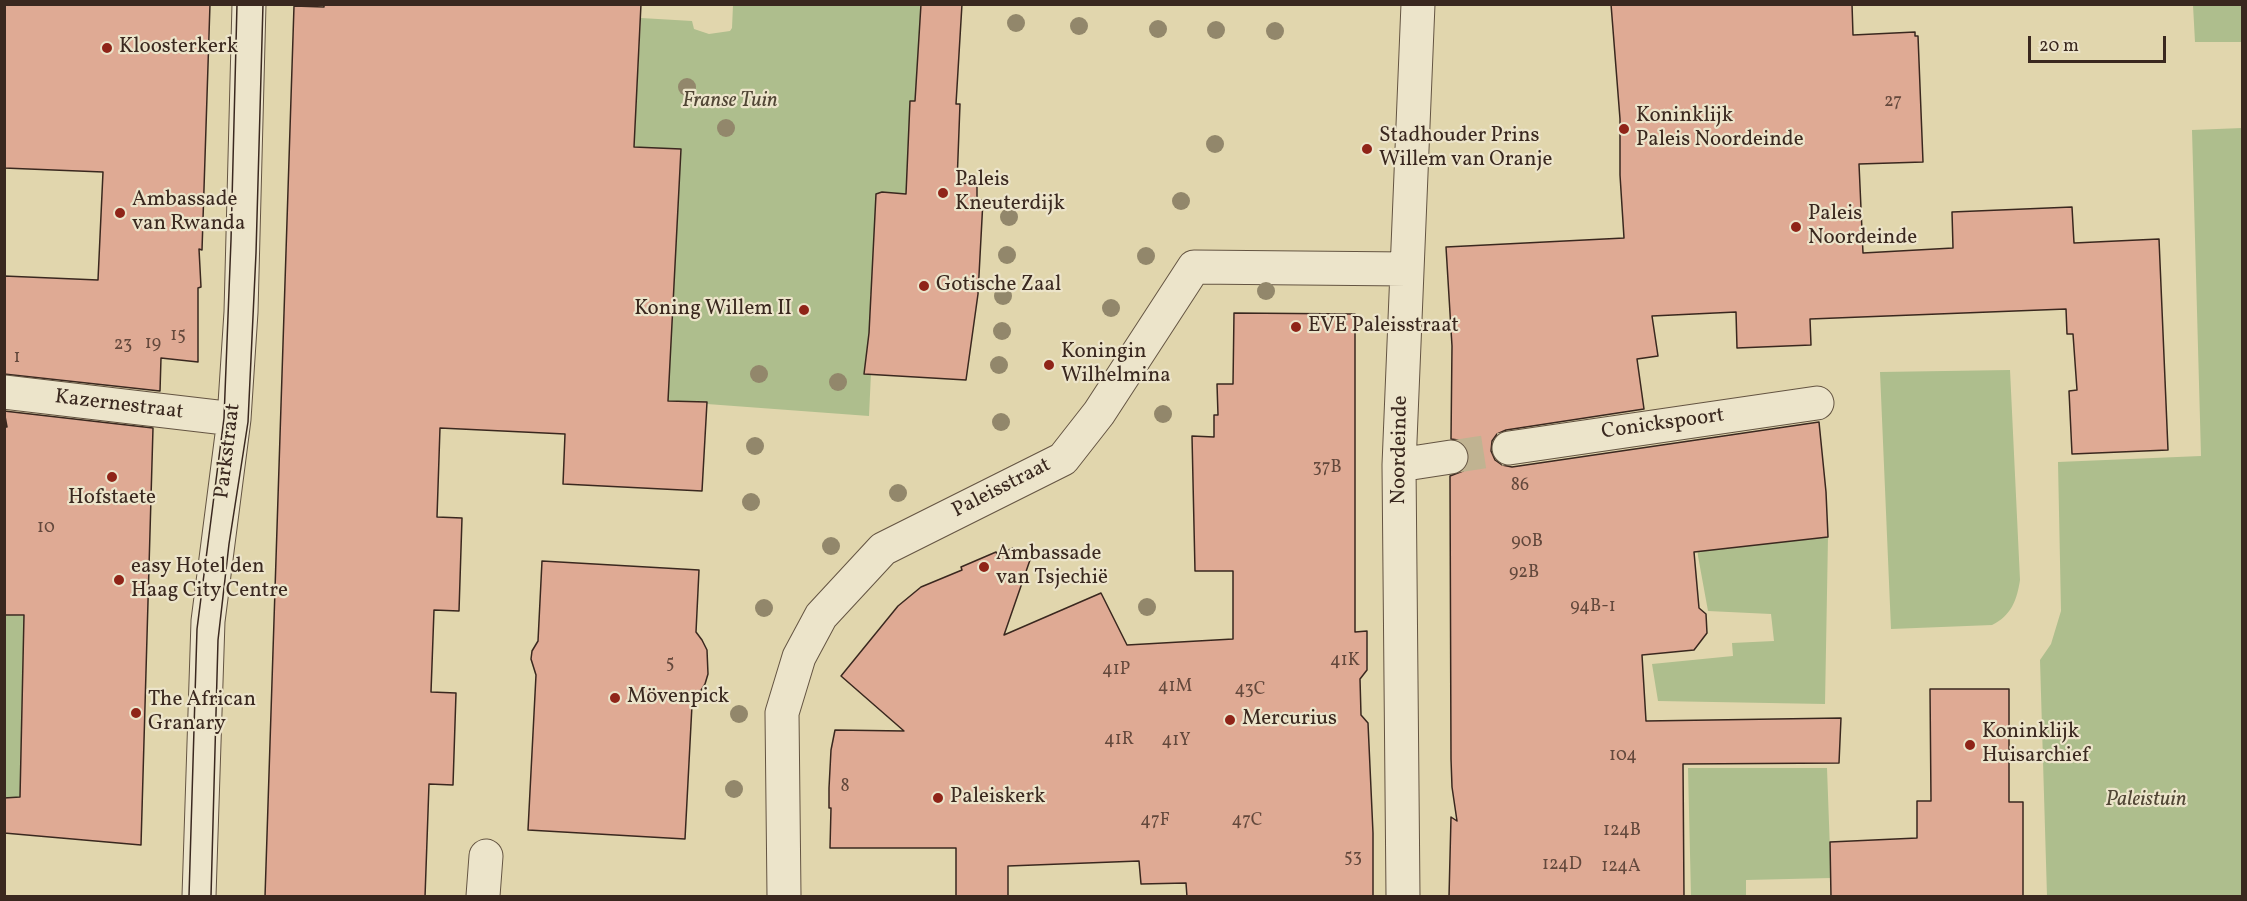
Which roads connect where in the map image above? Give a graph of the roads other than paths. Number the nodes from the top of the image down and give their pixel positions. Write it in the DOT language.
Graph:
graph roads {
  1 [pos="249,4"];
  2 [pos="1418,4"];
  3 [pos="1407,269"];
  4 [pos="4,392"];
  5 [pos="1817,403"];
  6 [pos="234,419"];
  7 [pos="1509,448"];
  8 [pos="1451,457"];
  9 [pos="1399,465"];
  10 [pos="486,856"];
  11 [pos="199,897"];
  12 [pos="483,897"];
  13 [pos="784,897"];
  14 [pos="1403,897"];
  1 -- 6 [label="street, Parkstraat"];
  2 -- 3 [label="street, Noordeinde"];
  3 -- 9 [label="street, Noordeinde"];
  3 -- 13 [label="street, Paleisstraat"];
  4 -- 6 [label="street, Kazernestraat"];
  5 -- 7 [label="street, Conickspoort"];
  6 -- 11 [label="street, Parkstraat"];
  8 -- 9 [label="street"];
  9 -- 14 [label="street, Noordeinde"];
  10 -- 12 [label="street"];
}
